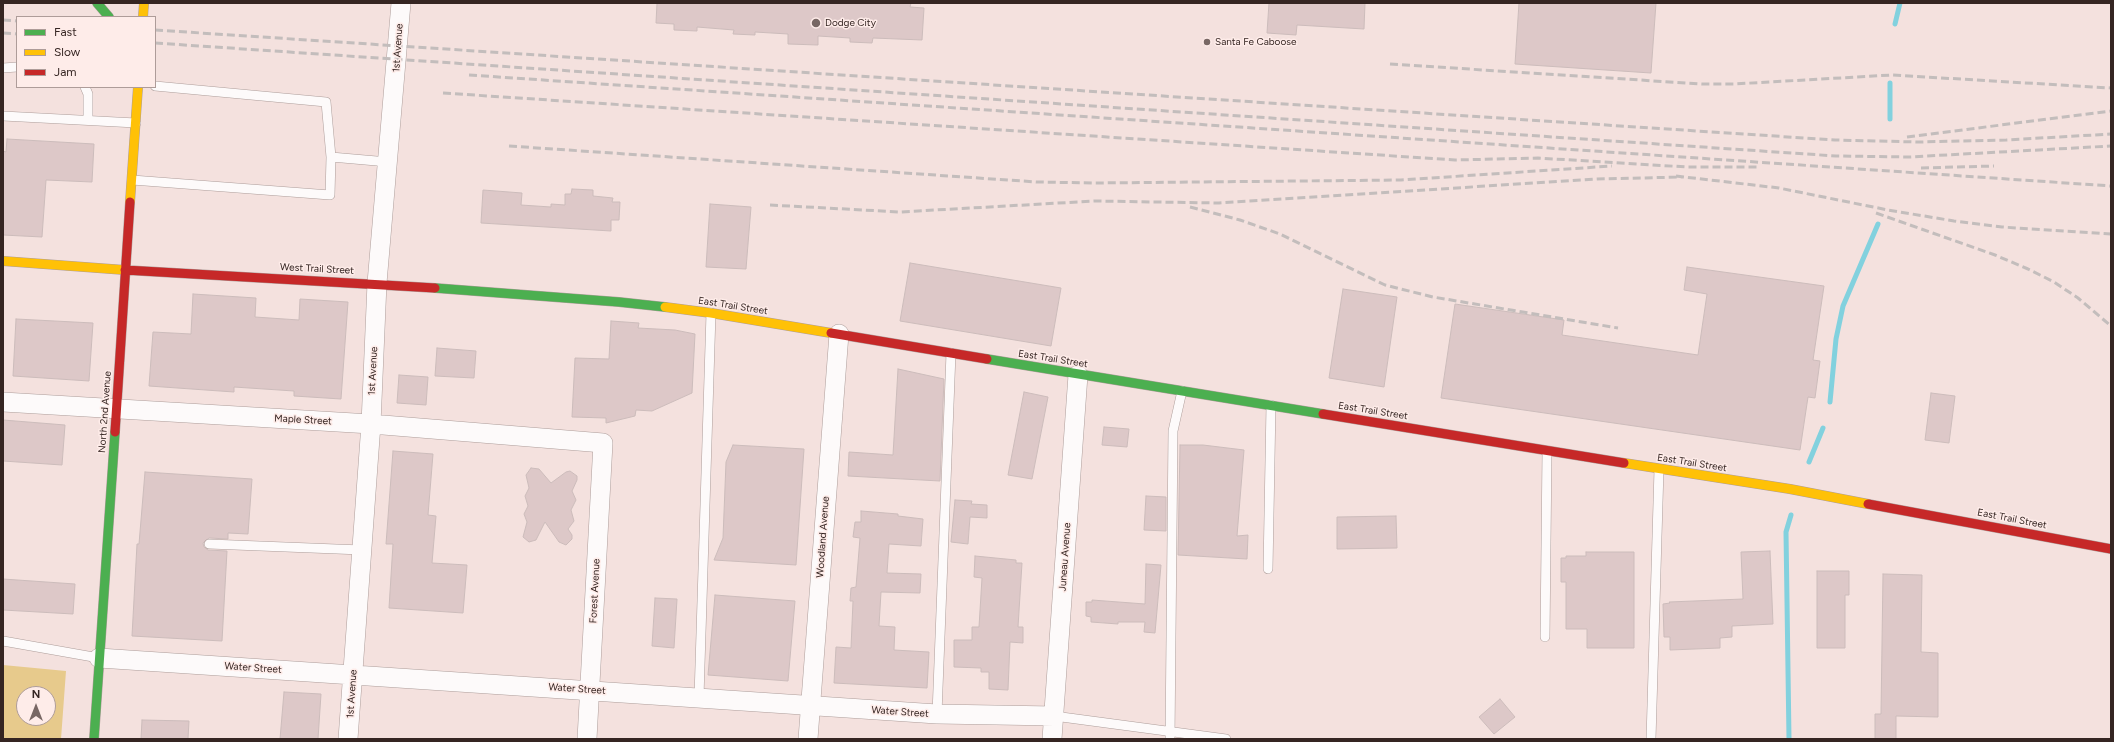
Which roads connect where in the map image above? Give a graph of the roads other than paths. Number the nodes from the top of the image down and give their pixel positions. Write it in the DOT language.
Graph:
graph roads {
  1 [pos="97,3"];
  2 [pos="144,3"];
  3 [pos="401,3"];
  4 [pos="108,16"];
  5 [pos="143,16"];
  6 [pos="16,67"];
  7 [pos="3,68"];
  8 [pos="156,86"];
  9 [pos="85,88"];
  10 [pos="138,89"];
  11 [pos="3,116"];
  12 [pos="88,120"];
  13 [pos="136,123"];
  14 [pos="331,157"];
  15 [pos="388,162"];
  16 [pos="132,180"];
  17 [pos="3,261"];
  18 [pos="125,270"];
  19 [pos="377,283"];
  20 [pos="629,303"];
  21 [pos="711,313"];
  22 [pos="839,334"];
  23 [pos="951,353"];
  24 [pos="1078,375"];
  25 [pos="1182,391"];
  26 [pos="3,402"];
  27 [pos="1271,405"];
  28 [pos="117,409"];
  29 [pos="371,424"];
  30 [pos="603,443"];
  31 [pos="1547,451"];
  32 [pos="1659,469"];
  33 [pos="208,544"];
  34 [pos="2111,549"];
  35 [pos="362,550"];
  36 [pos="1268,569"];
  37 [pos="1545,637"];
  38 [pos="3,641"];
  39 [pos="100,658"];
  40 [pos="353,675"];
  41 [pos="590,690"];
  42 [pos="699,697"];
  43 [pos="810,706"];
  44 [pos="936,714"];
  45 [pos="1054,716"];
  46 [pos="1170,736"];
  47 [pos="94,739"];
  48 [pos="348,739"];
  49 [pos="587,739"];
  50 [pos="808,739"];
  51 [pos="1052,739"];
  52 [pos="1226,739"];
  53 [pos="1651,739"];
  1 -- 4 [label="main road"];
  2 -- 5 [label="main road"];
  3 -- 15 [label="street, 1st Avenue"];
  6 -- 7 [label="lane"];
  8 -- 14 [label="lane"];
  9 -- 12 [label="lane"];
  10 -- 13 [label="main road, North 2nd Avenue"];
  11 -- 12 [label="lane"];
  12 -- 13 [label="lane"];
  13 -- 16 [label="main road, North 2nd Avenue"];
  14 -- 15 [label="lane"];
  14 -- 16 [label="lane"];
  15 -- 19 [label="street, 1st Avenue"];
  16 -- 18 [label="main road, North 2nd Avenue"];
  17 -- 18 [label="main road, West Trail Street"];
  18 -- 19 [label="main road, West Trail Street"];
  18 -- 28 [label="main road, North 2nd Avenue"];
  19 -- 20 [label="main road, West Trail Street"];
  19 -- 29 [label="street, 1st Avenue"];
  20 -- 21 [label="main road, East Trail Street"];
  21 -- 22 [label="main road, East Trail Street"];
  21 -- 42 [label="lane"];
  22 -- 23 [label="main road, East Trail Street"];
  22 -- 43 [label="street, Woodland Avenue"];
  23 -- 24 [label="main road, East Trail Street"];
  23 -- 44 [label="lane"];
  24 -- 25 [label="main road, East Trail Street"];
  24 -- 45 [label="street, Juneau Avenue"];
  25 -- 27 [label="main road, East Trail Street"];
  25 -- 46 [label="lane"];
  26 -- 28 [label="street, Maple Street"];
  27 -- 31 [label="main road, East Trail Street"];
  27 -- 36 [label="lane"];
  28 -- 29 [label="street, Maple Street"];
  28 -- 39 [label="main road, North 2nd Avenue"];
  29 -- 30 [label="street, Maple Street"];
  29 -- 35 [label="street, 1st Avenue"];
  30 -- 41 [label="street, Forest Avenue"];
  31 -- 32 [label="main road, East Trail Street"];
  31 -- 37 [label="lane"];
  32 -- 34 [label="main road, East Trail Street"];
  32 -- 53 [label="lane"];
  33 -- 35 [label="lane"];
  35 -- 40 [label="street, 1st Avenue"];
  38 -- 39 [label="lane"];
  39 -- 40 [label="street, Water Street"];
  39 -- 47 [label="main road, North 2nd Avenue"];
  40 -- 41 [label="street, Water Street"];
  40 -- 48 [label="street, 1st Avenue"];
  41 -- 42 [label="street, Water Street"];
  41 -- 49 [label="street, Forest Avenue"];
  42 -- 43 [label="street, Water Street"];
  43 -- 44 [label="street, Water Street"];
  43 -- 50 [label="street, Woodland Avenue"];
  44 -- 45 [label="street, Water Street"];
  45 -- 46 [label="lane"];
  45 -- 51 [label="street, Juneau Avenue"];
  46 -- 52 [label="lane"];
}
